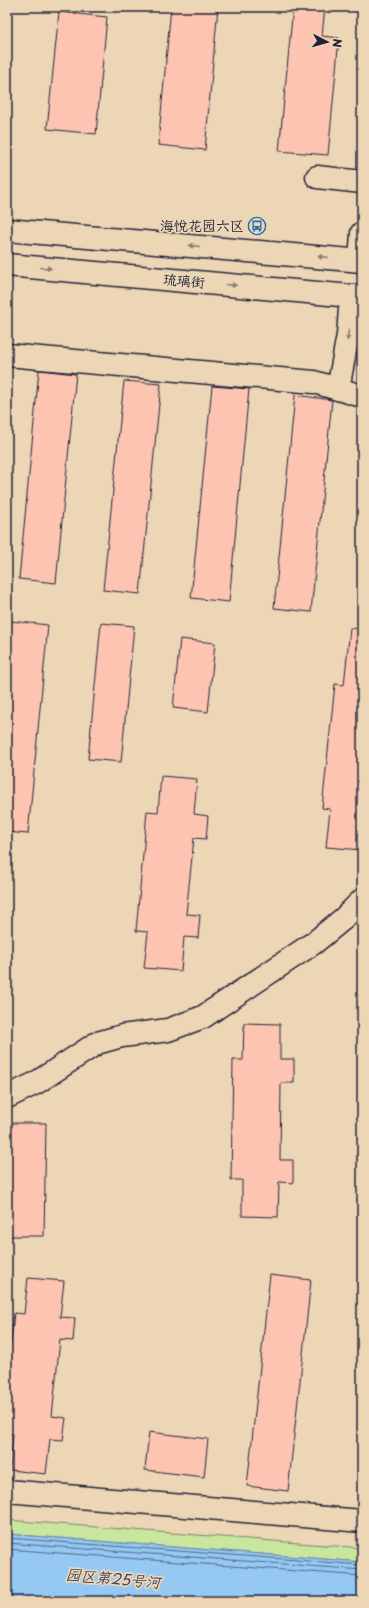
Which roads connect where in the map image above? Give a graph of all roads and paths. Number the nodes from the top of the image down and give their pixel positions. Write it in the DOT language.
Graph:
graph roads {
  1 [pos="317,177"];
  2 [pos="362,182"];
  3 [pos="7,230"];
  4 [pos="362,233"];
  5 [pos="361,261"];
  6 [pos="7,265"];
  7 [pos="357,296"];
  8 [pos="7,356"];
  9 [pos="338,390"];
  10 [pos="362,396"];
  11 [pos="362,900"];
  12 [pos="7,1097"];
  13 [pos="7,1491"];
  14 [pos="362,1521"];
  1 -- 2 [label="street"];
  5 -- 3 [label="street, one-way"];
  4 -- 5 [label="street"];
  6 -- 7 [label="street, 琉璃街, one-way"];
  7 -- 9 [label="street, one-way"];
  8 -- 9 [label="street"];
  9 -- 10 [label="street"];
  11 -- 12 [label="street"];
  13 -- 14 [label="street"];
}
